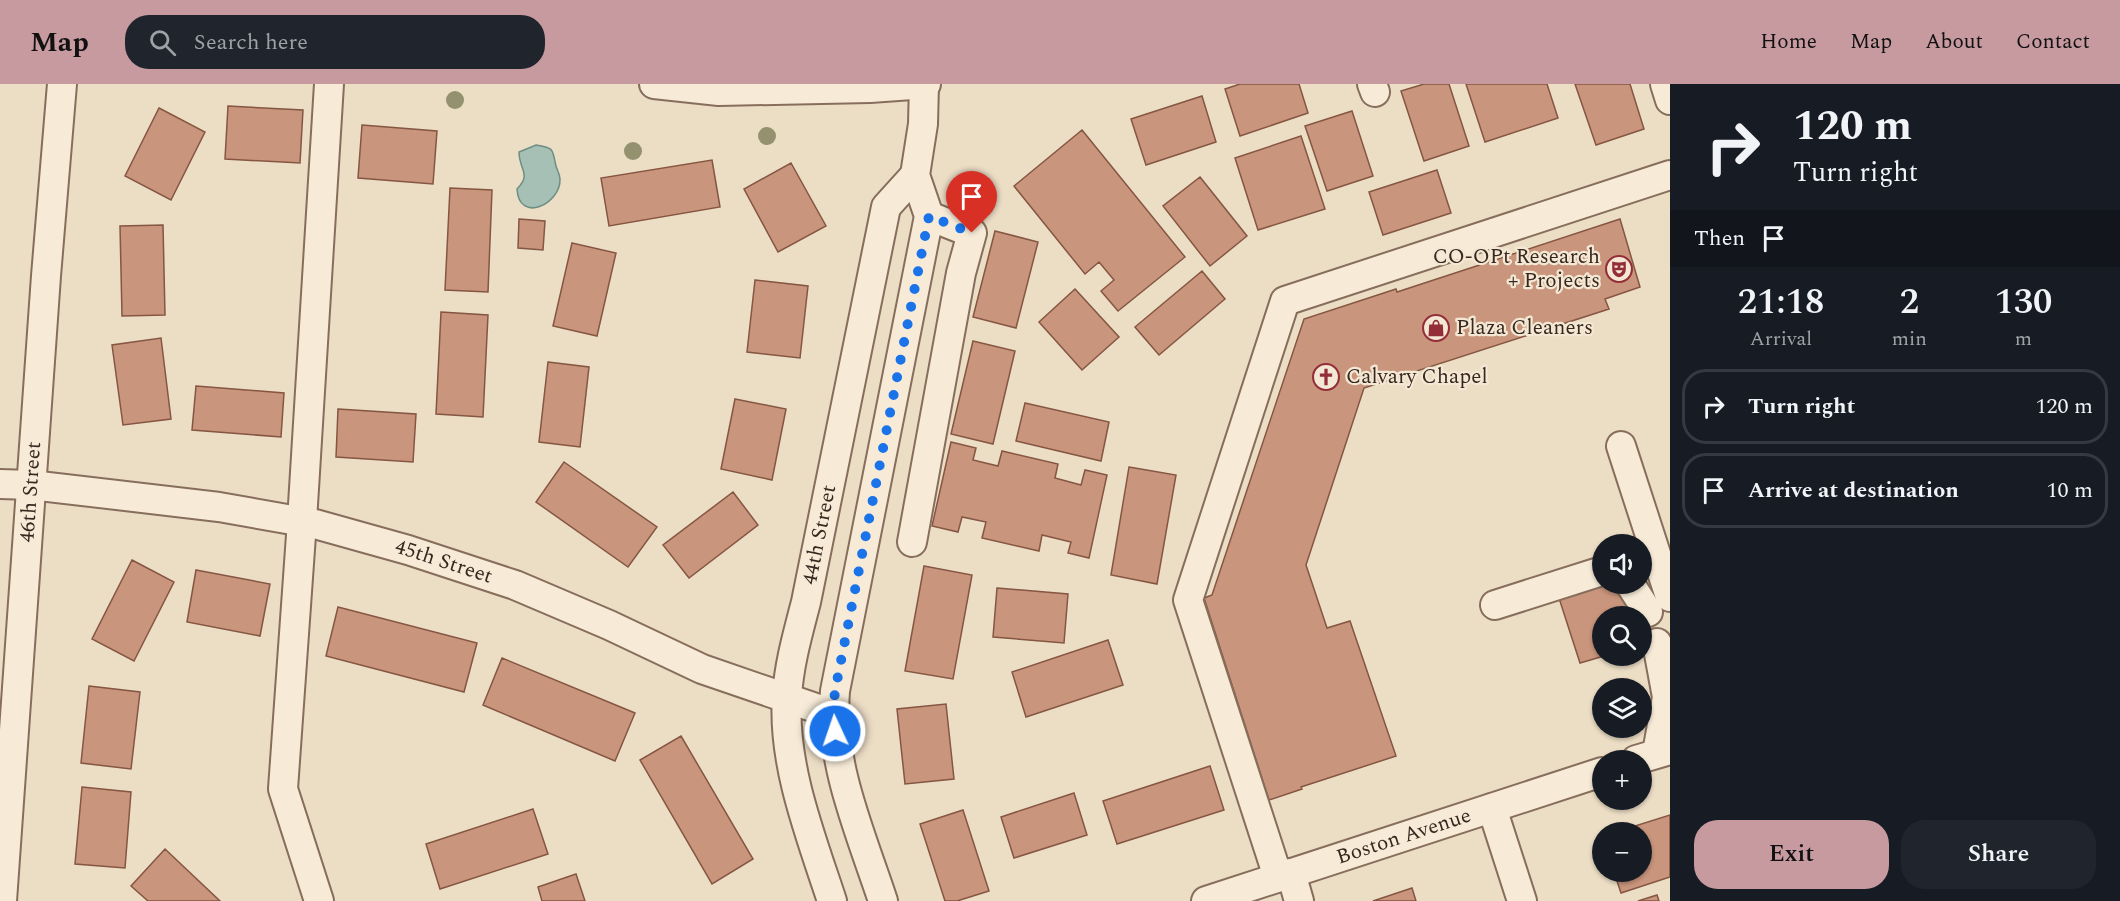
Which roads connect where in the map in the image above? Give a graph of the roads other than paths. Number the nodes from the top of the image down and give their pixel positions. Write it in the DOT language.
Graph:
graph roads {
  1 [pos="62,84"];
  2 [pos="329,84"];
  3 [pos="654,84"];
  4 [pos="925,84"];
  5 [pos="1665,84"];
  6 [pos="1670,100"];
  7 [pos="915,175"];
  8 [pos="1670,175"];
  9 [pos="929,216"];
  10 [pos="1621,446"];
  11 [pos="0,484"];
  12 [pos="31,485"];
  13 [pos="302,521"];
  14 [pos="912,542"];
  15 [pos="1592,574"];
  16 [pos="1644,594"];
  17 [pos="1495,605"];
  18 [pos="1659,605"];
  19 [pos="1657,643"];
  20 [pos="786,698"];
  21 [pos="833,714"];
  22 [pos="1654,754"];
  23 [pos="1592,775"];
  24 [pos="1492,808"];
  25 [pos="1284,875"];
  26 [pos="2,901"];
  27 [pos="319,901"];
  28 [pos="832,901"];
  29 [pos="883,901"];
  30 [pos="1206,901"];
  31 [pos="1299,901"];
  32 [pos="1522,901"];
  1 -- 12 [label="street, 46th Street"];
  2 -- 13 [label="street"];
  3 -- 4 [label="street"];
  4 -- 7 [label="street"];
  5 -- 6 [label="street"];
  7 -- 9 [label="street"];
  7 -- 20 [label="street, 44th Street"];
  8 -- 25 [label="street"];
  9 -- 14 [label="street"];
  9 -- 21 [label="street"];
  10 -- 18 [label="street"];
  11 -- 12 [label="street, 45th Street"];
  12 -- 13 [label="street, 45th Street"];
  12 -- 26 [label="street, 46th Street"];
  13 -- 20 [label="street, 45th Street"];
  13 -- 27 [label="street"];
  15 -- 17 [label="street"];
  16 -- 18 [label="street"];
  19 -- 22 [label="street"];
  20 -- 21 [label="street, 45th Street"];
  20 -- 28 [label="street, 44th Street"];
  21 -- 29 [label="street"];
  23 -- 24 [label="street, Boston Avenue"];
  24 -- 25 [label="street, Boston Avenue"];
  24 -- 32 [label="street"];
  25 -- 30 [label="street, Boston Avenue"];
  25 -- 31 [label="street"];
}
